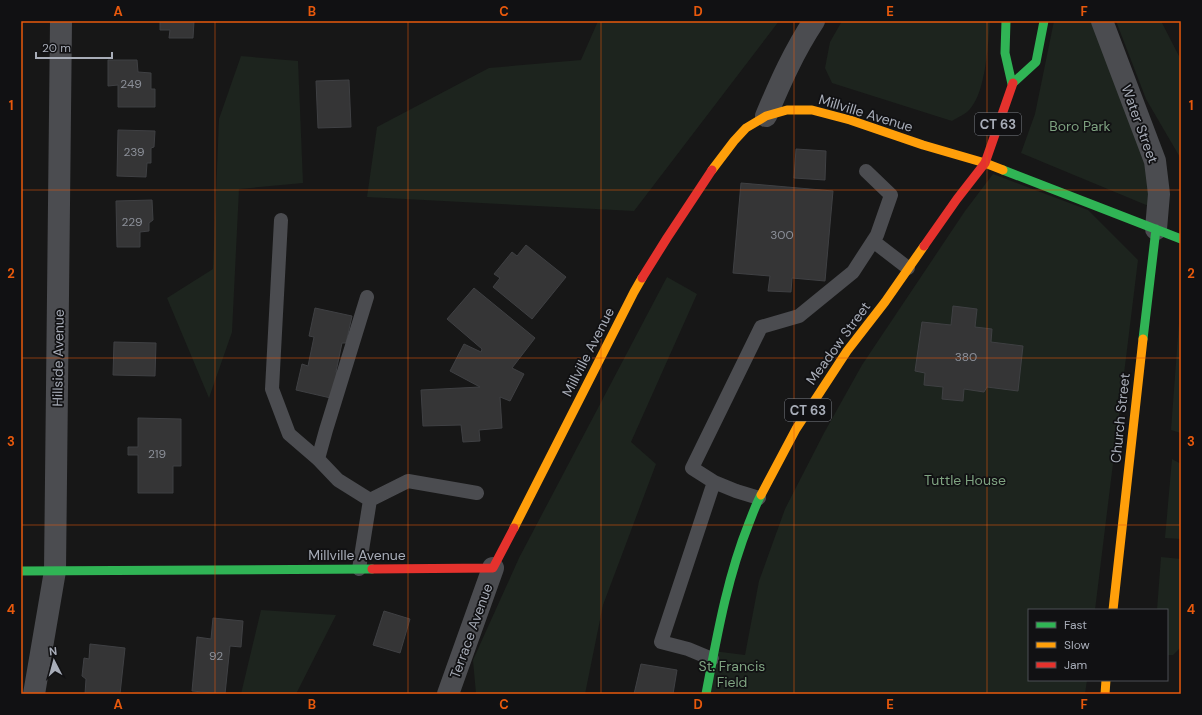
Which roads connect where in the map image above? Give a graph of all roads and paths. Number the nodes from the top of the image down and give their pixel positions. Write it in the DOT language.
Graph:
graph roads {
  1 [pos="62,21"];
  2 [pos="814,21"];
  3 [pos="1006,21"];
  4 [pos="1044,21"];
  5 [pos="1102,21"];
  6 [pos="1012,84"];
  7 [pos="766,116"];
  8 [pos="985,163"];
  9 [pos="866,171"];
  10 [pos="281,220"];
  11 [pos="1156,229"];
  12 [pos="1181,239"];
  13 [pos="873,241"];
  14 [pos="908,268"];
  15 [pos="367,297"];
  16 [pos="318,459"];
  17 [pos="714,482"];
  18 [pos="477,493"];
  19 [pos="759,498"];
  20 [pos="370,500"];
  21 [pos="493,568"];
  22 [pos="359,569"];
  23 [pos="21,571"];
  24 [pos="55,571"];
  25 [pos="1113,609"];
  26 [pos="712,659"];
  27 [pos="1106,681"];
  28 [pos="34,694"];
  29 [pos="448,694"];
  30 [pos="706,694"];
  31 [pos="1105,694"];
  1 -- 24 [label="street, Hillside Avenue"];
  2 -- 7 [label="street"];
  3 -- 6 [label="street"];
  4 -- 6 [label="street"];
  5 -- 11 [label="street, Water Street"];
  6 -- 8 [label="street, CT 63"];
  7 -- 8 [label="street, Millville Avenue"];
  7 -- 21 [label="street, Millville Avenue"];
  8 -- 11 [label="street, Millville Avenue"];
  8 -- 14 [label="street, Meadow Street / CT 63"];
  9 -- 13 [label="lane"];
  10 -- 16 [label="lane"];
  11 -- 12 [label="street"];
  11 -- 25 [label="street, Church Street"];
  13 -- 14 [label="lane"];
  13 -- 17 [label="lane"];
  14 -- 19 [label="street, Meadow Street / CT 63"];
  15 -- 16 [label="lane"];
  16 -- 20 [label="lane"];
  17 -- 19 [label="lane"];
  17 -- 26 [label="lane"];
  18 -- 20 [label="lane"];
  19 -- 26 [label="street, Meadow Street / CT 63"];
  20 -- 22 [label="lane"];
  21 -- 22 [label="street, Millville Avenue"];
  21 -- 29 [label="street, Terrace Avenue"];
  22 -- 24 [label="street, Millville Avenue"];
  23 -- 24 [label="street, Millville Avenue"];
  24 -- 28 [label="street, Hillside Avenue"];
  26 -- 30 [label="street, Meadow Street / CT 63"];
  27 -- 31 [label="street"];
}
